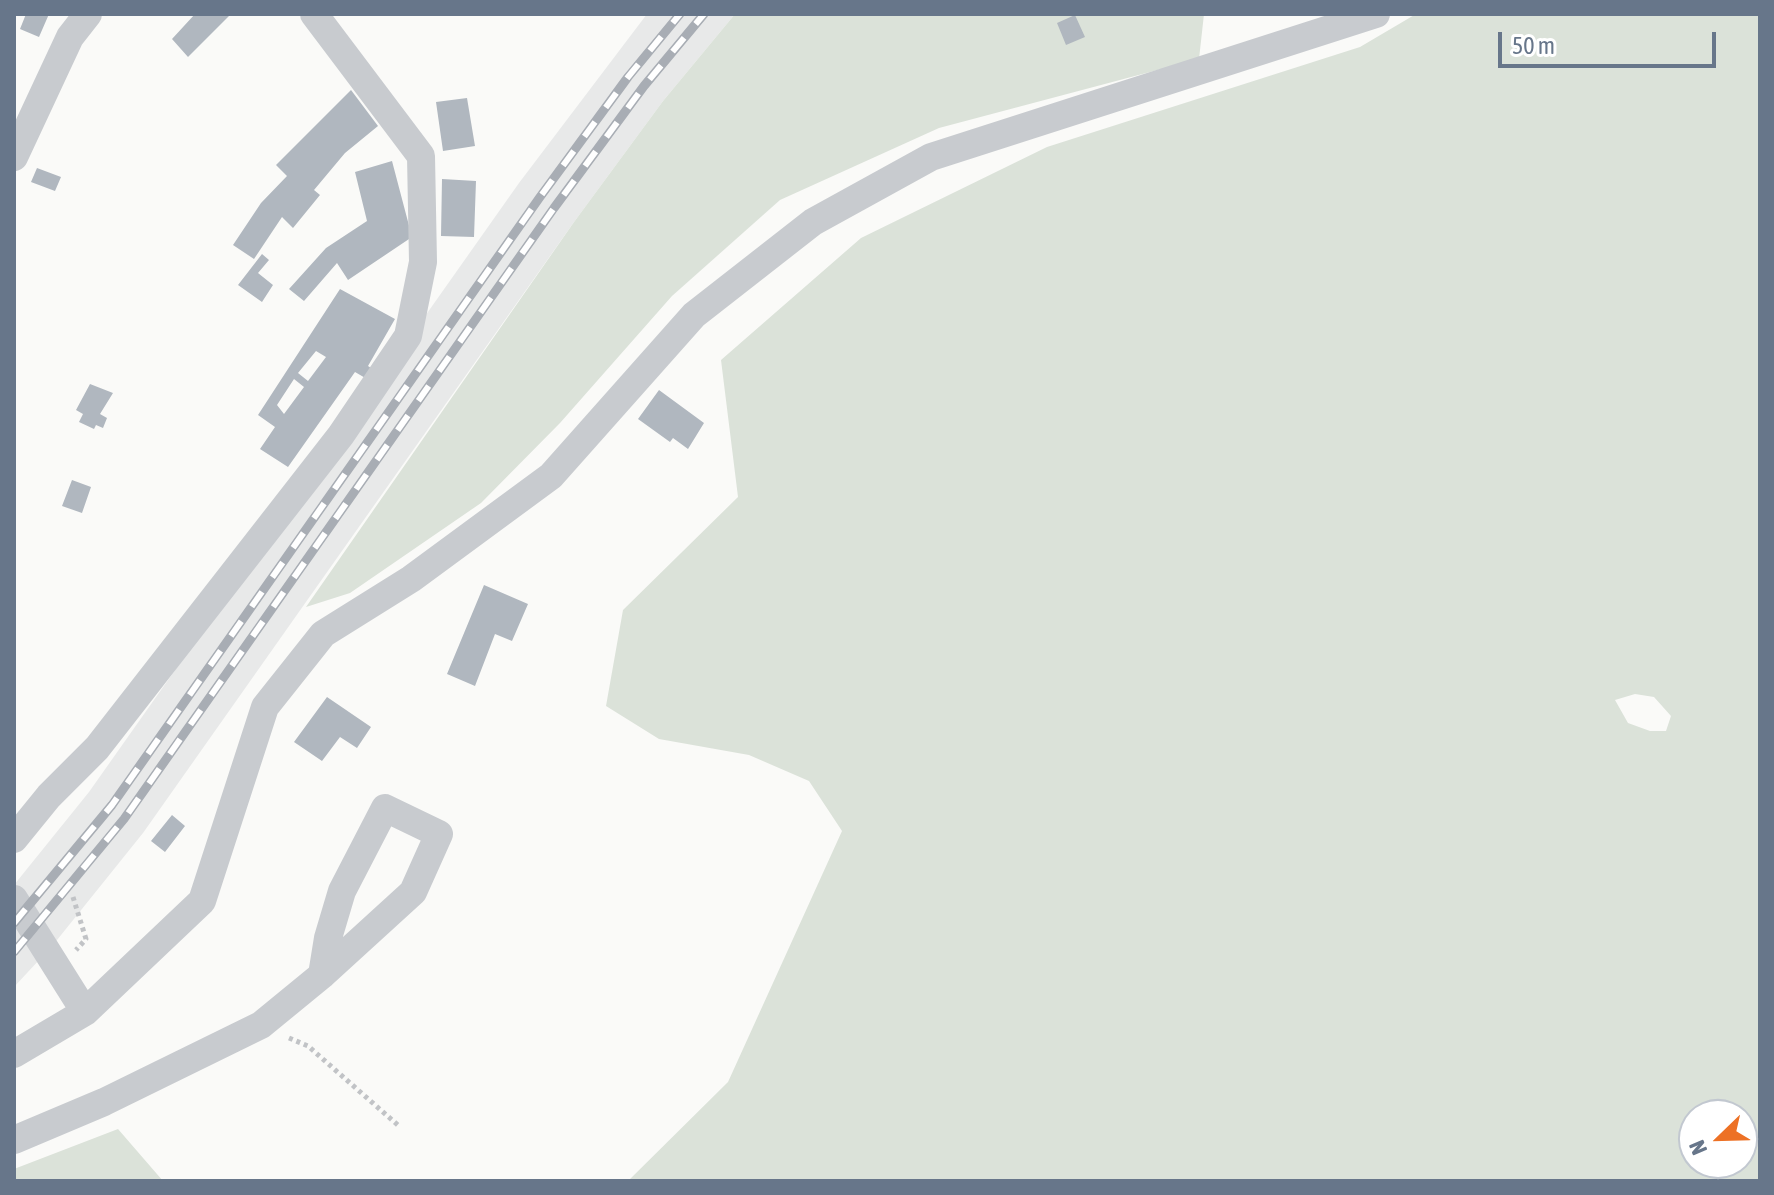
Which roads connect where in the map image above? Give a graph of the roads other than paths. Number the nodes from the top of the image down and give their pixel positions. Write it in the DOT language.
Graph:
graph roads {
  1 [pos="88,14"];
  2 [pos="314,14"];
  3 [pos="1376,14"];
  4 [pos="14,157"];
  5 [pos="14,839"];
  6 [pos="14,899"];
  7 [pos="322,975"];
  8 [pos="85,1012"];
  9 [pos="14,1054"];
  10 [pos="14,1140"];
  1 -- 4 [label="street"];
  2 -- 5 [label="street"];
  3 -- 8 [label="street"];
  6 -- 8 [label="street"];
  7 -- 7 [label="street"];
  7 -- 10 [label="street"];
  8 -- 9 [label="street"];
}
